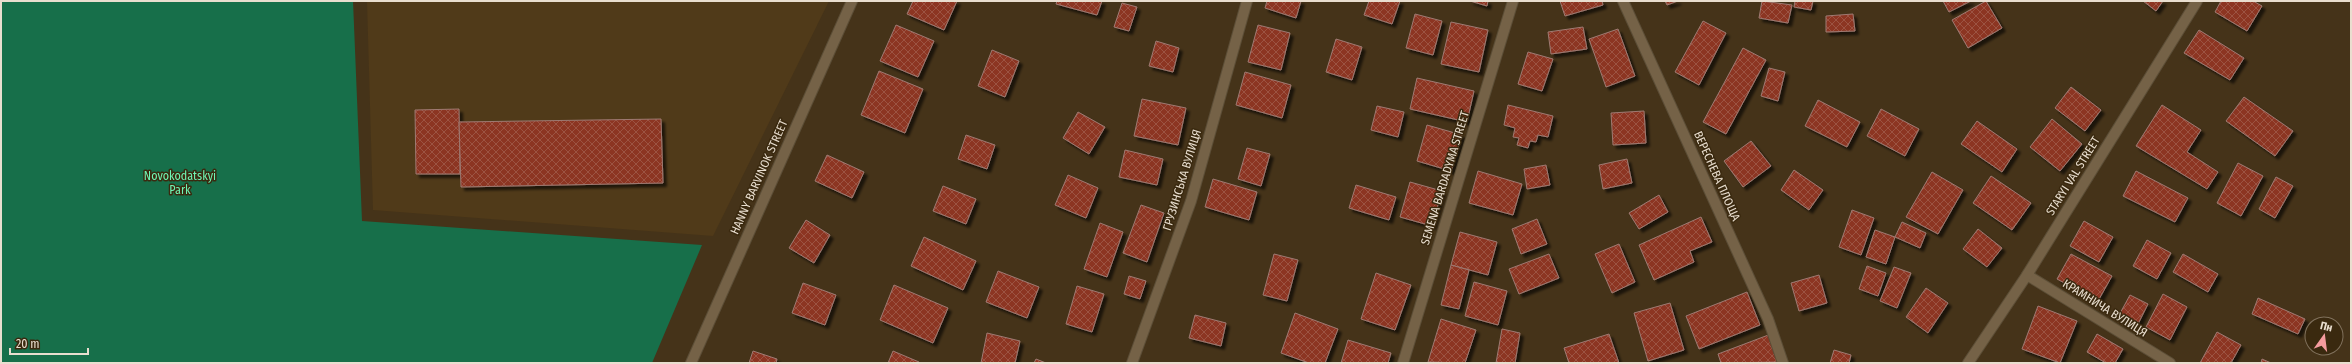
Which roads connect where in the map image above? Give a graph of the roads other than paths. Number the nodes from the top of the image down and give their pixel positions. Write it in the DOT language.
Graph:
graph roads {
  1 [pos="852,1"];
  2 [pos="1247,1"];
  3 [pos="1513,1"];
  4 [pos="1624,1"];
  5 [pos="2197,1"];
  6 [pos="2027,275"];
  7 [pos="691,363"];
  8 [pos="1132,363"];
  9 [pos="1402,363"];
  10 [pos="1783,363"];
  11 [pos="1968,363"];
  12 [pos="2170,363"];
  1 -- 7 [label="street, HANNY BARVINOK STREET"];
  2 -- 8 [label="street, ГРУЗИНСЬКА ВУЛИЦЯ"];
  3 -- 9 [label="street, SEMENA BARDADYMA STREET"];
  4 -- 10 [label="street, ВЕРЕСНЕВА ПЛОЩА"];
  5 -- 6 [label="street, STARYI VAL STREET"];
  6 -- 11 [label="street, STARYI VAL STREET"];
  6 -- 12 [label="street, КРАМНИЧА ВУЛИЦЯ"];
}
